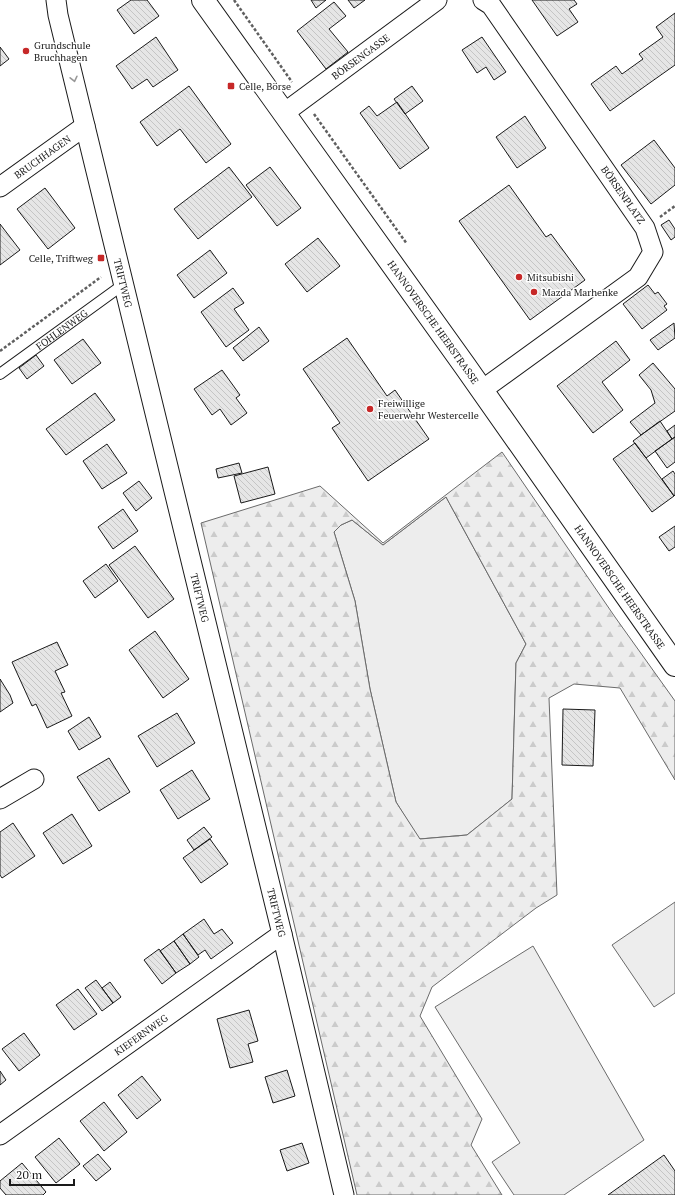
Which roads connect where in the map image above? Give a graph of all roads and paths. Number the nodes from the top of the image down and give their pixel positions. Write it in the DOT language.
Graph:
graph roads {
  1 [pos="56,0"];
  2 [pos="203,0"];
  3 [pos="437,0"];
  4 [pos="483,0"];
  5 [pos="284,114"];
  6 [pos="85,126"];
  7 [pos="0,188"];
  8 [pos="119,264"];
  9 [pos="124,284"];
  10 [pos="0,351"];
  11 [pos="0,374"];
  12 [pos="482,390"];
  13 [pos="675,665"];
  14 [pos="34,779"];
  15 [pos="0,799"];
  16 [pos="282,934"];
  17 [pos="0,1135"];
  18 [pos="344,1195"];
  1 -- 6 [label="street, TRIFTWEG, one-way"];
  2 -- 5 [label="main road, HANNOVERSCHE HEERSTRASSE"];
  3 -- 5 [label="street, BÖRSENGASSE"];
  4 -- 12 [label="street, BÖRSENPLATZ"];
  5 -- 12 [label="main road, HANNOVERSCHE HEERSTRASSE"];
  6 -- 7 [label="street, BRUCHHAGEN"];
  6 -- 8 [label="street, TRIFTWEG"];
  8 -- 9 [label="street, TRIFTWEG"];
  8 -- 10 [label="path"];
  9 -- 11 [label="lane, FOHLENWEG"];
  9 -- 16 [label="street, TRIFTWEG"];
  12 -- 13 [label="main road, HANNOVERSCHE HEERSTRASSE"];
  14 -- 15 [label="street"];
  16 -- 17 [label="street, KIEFERNWEG"];
  16 -- 18 [label="street, TRIFTWEG"];
}
